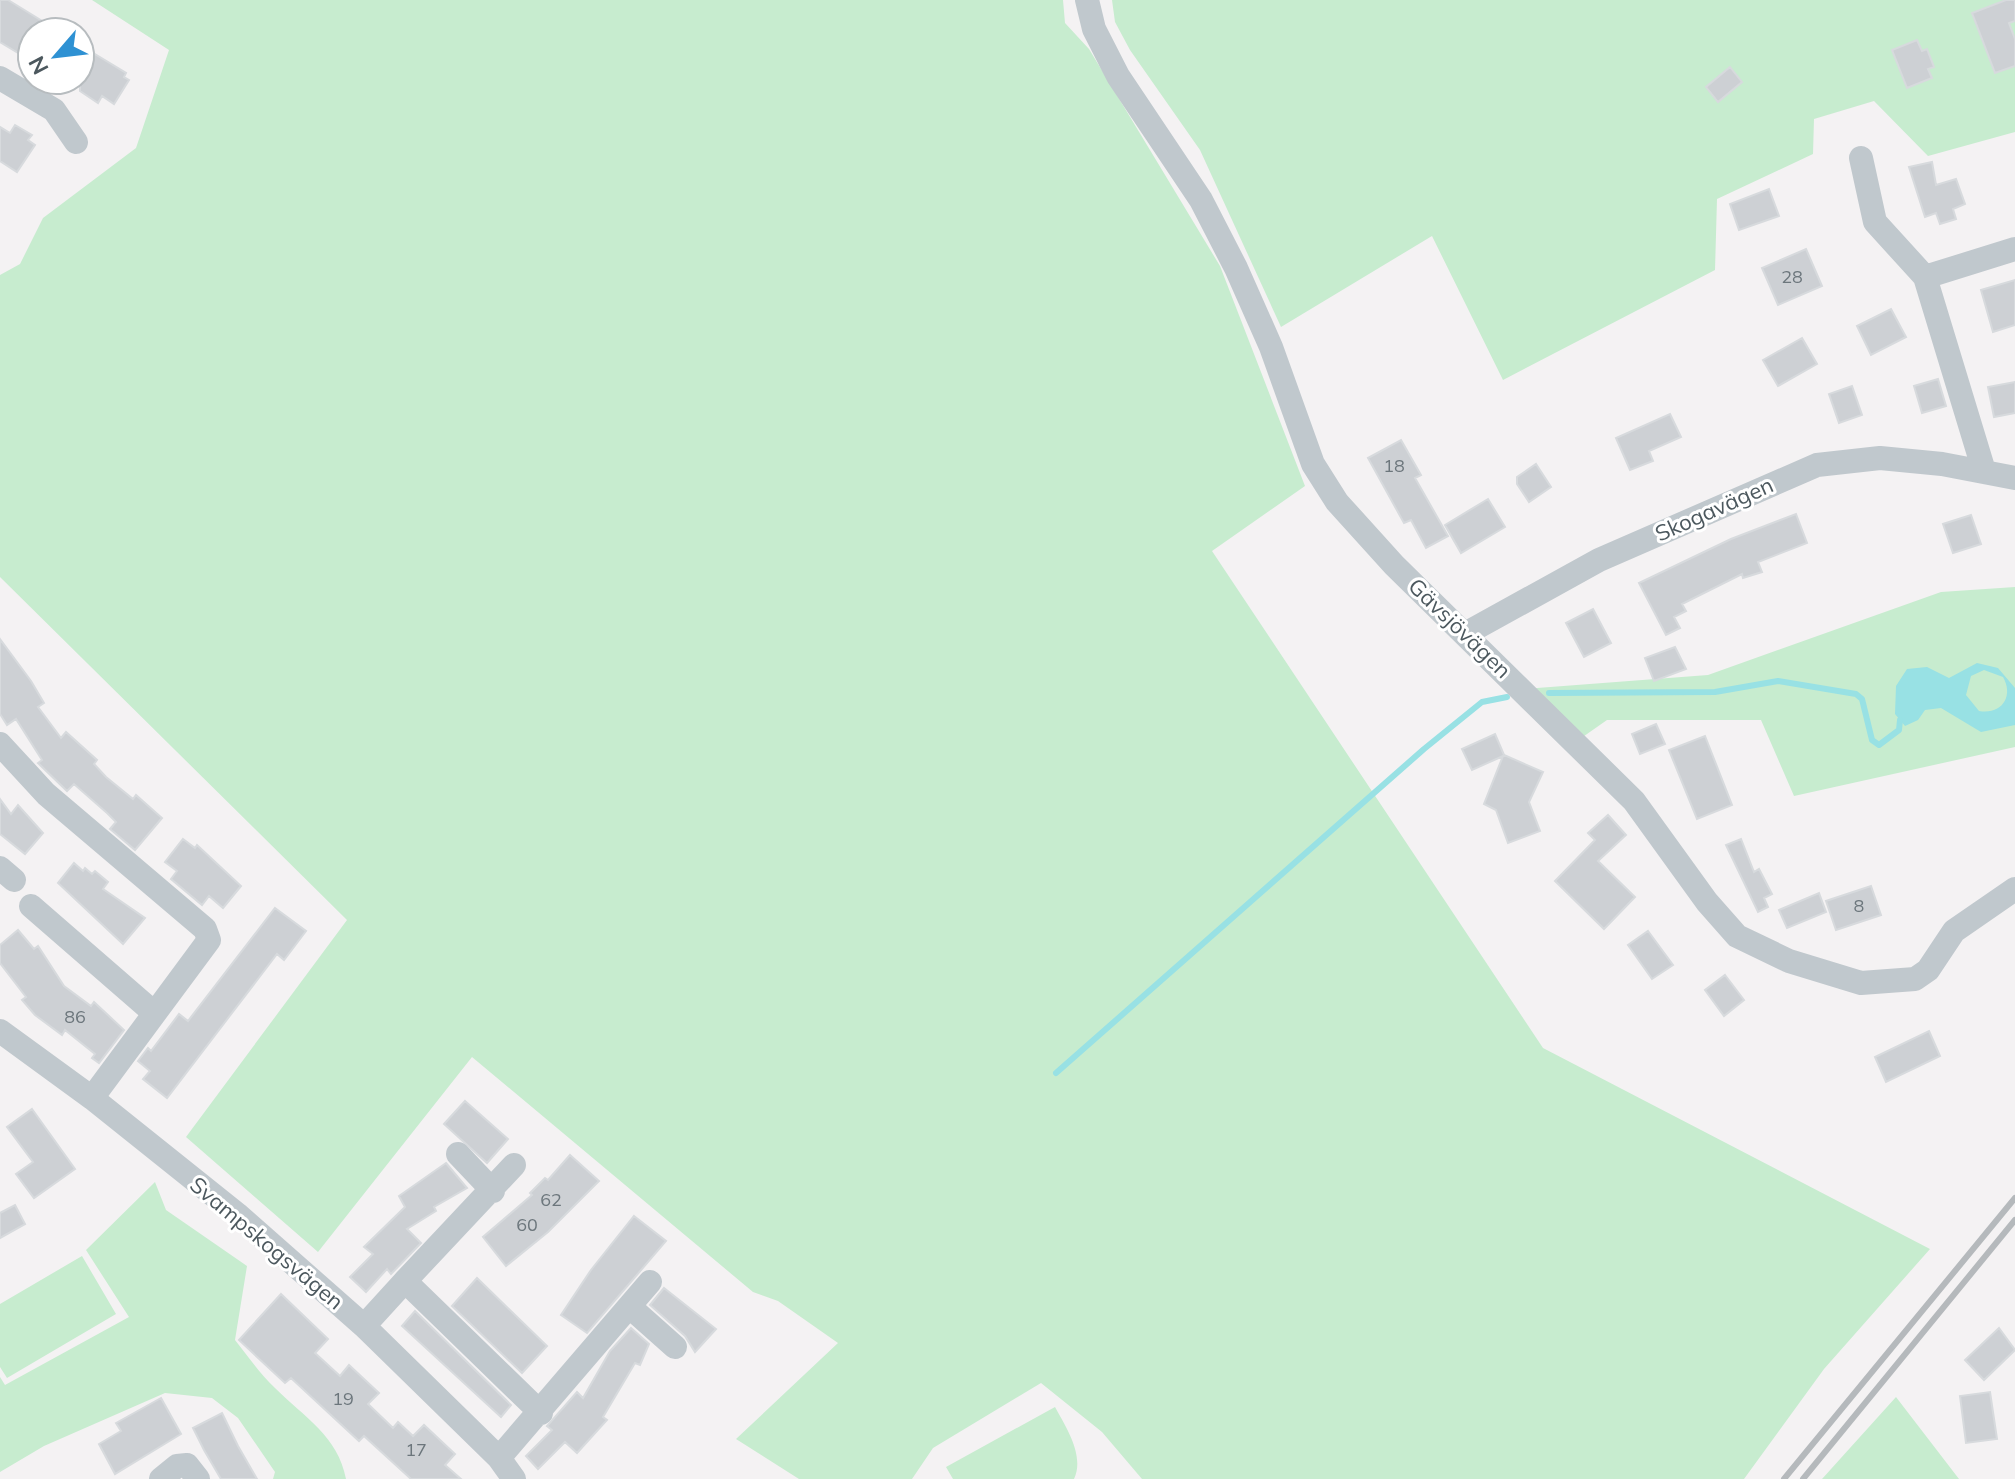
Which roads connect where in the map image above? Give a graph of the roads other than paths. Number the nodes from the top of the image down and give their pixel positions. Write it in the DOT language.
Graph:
graph roads {
  1 [pos="1087,0"];
  2 [pos="0,78"];
  3 [pos="76,142"];
  4 [pos="1861,158"];
  5 [pos="2015,249"];
  6 [pos="1925,277"];
  7 [pos="1984,471"];
  8 [pos="2015,478"];
  9 [pos="1465,634"];
  10 [pos="0,744"];
  11 [pos="2015,889"];
  12 [pos="31,906"];
  13 [pos="153,1012"];
  14 [pos="0,1031"];
  15 [pos="92,1098"];
  16 [pos="458,1154"];
  17 [pos="514,1165"];
  18 [pos="493,1191"];
  19 [pos="405,1281"];
  20 [pos="650,1282"];
  21 [pos="630,1307"];
  22 [pos="364,1326"];
  23 [pos="675,1347"];
  24 [pos="541,1413"];
  25 [pos="499,1458"];
  26 [pos="161,1479"];
  27 [pos="198,1479"];
  28 [pos="514,1479"];
  1 -- 9 [label="street, Gävsjövägen"];
  2 -- 3 [label="street"];
  4 -- 6 [label="street"];
  5 -- 6 [label="street"];
  6 -- 7 [label="street"];
  7 -- 8 [label="street, Skogavägen"];
  7 -- 9 [label="street, Skogavägen"];
  9 -- 11 [label="street, Gävsjövägen"];
  10 -- 13 [label="street"];
  12 -- 13 [label="street"];
  13 -- 15 [label="street"];
  14 -- 15 [label="street, Svampskogsvägen"];
  15 -- 22 [label="street, Svampskogsvägen"];
  16 -- 18 [label="street"];
  17 -- 18 [label="street"];
  18 -- 19 [label="street"];
  19 -- 22 [label="street"];
  19 -- 24 [label="street"];
  20 -- 21 [label="street"];
  21 -- 23 [label="street"];
  21 -- 24 [label="street"];
  22 -- 25 [label="street, Svampskogsvägen"];
  24 -- 25 [label="street"];
  25 -- 28 [label="street, Svampskogsvägen"];
  26 -- 27 [label="street"];
}
